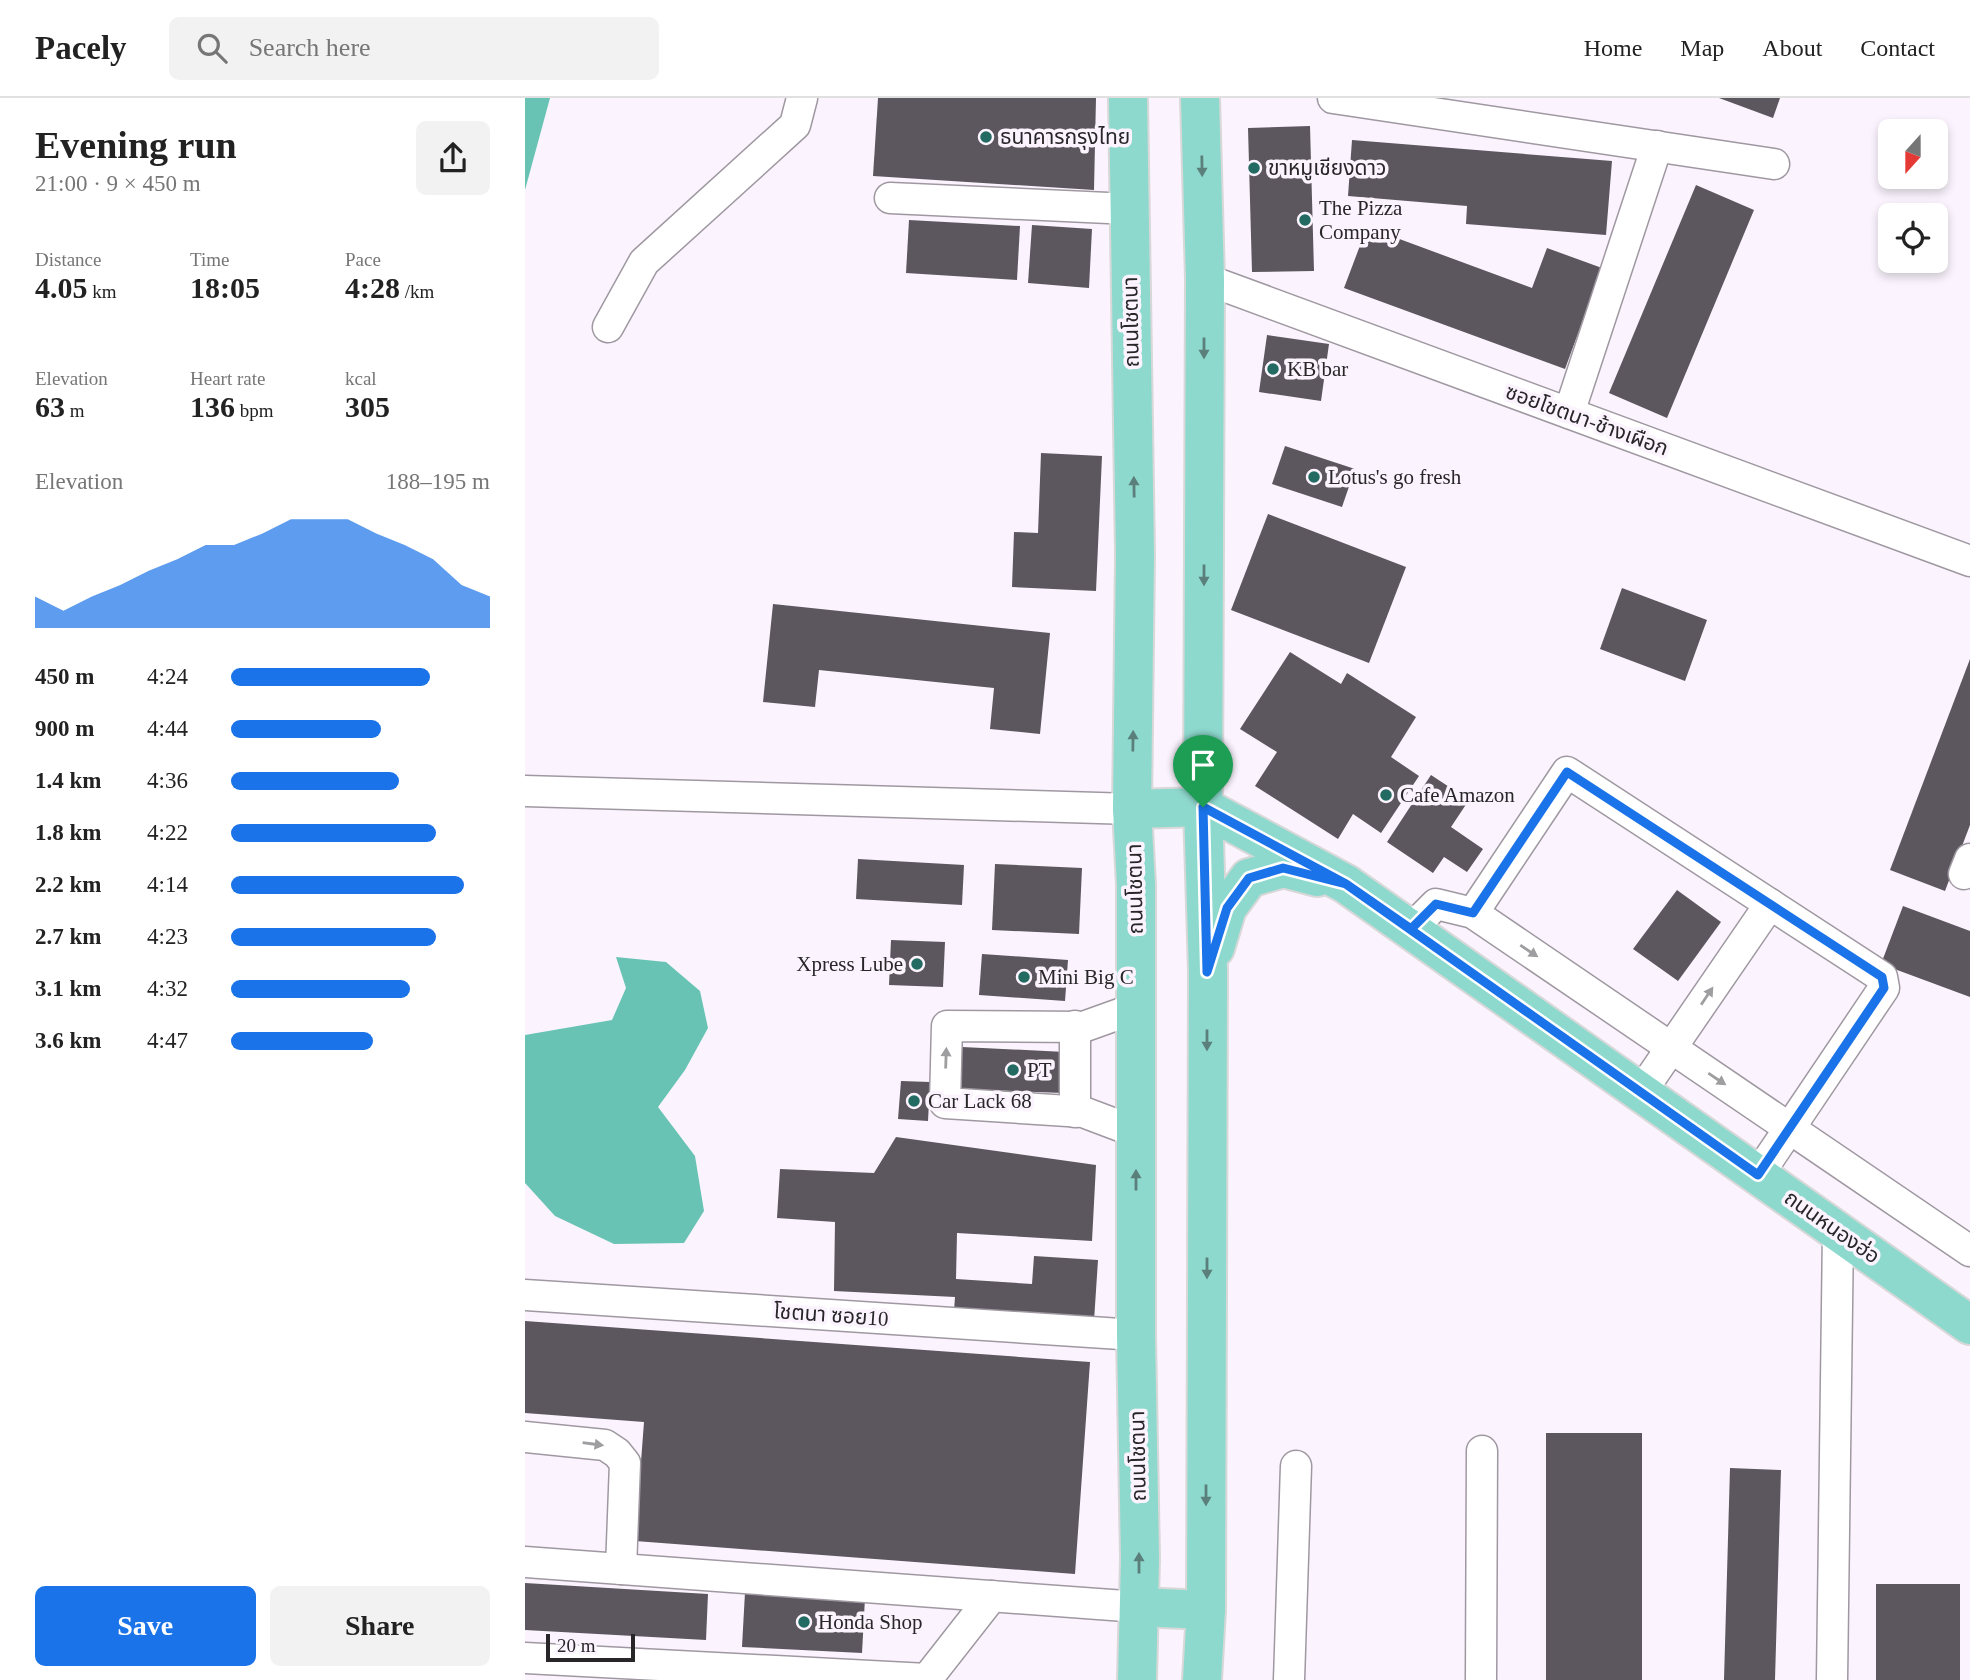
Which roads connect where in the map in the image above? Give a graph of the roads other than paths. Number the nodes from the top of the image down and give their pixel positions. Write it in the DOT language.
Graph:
graph roads {
  1 [pos="803,98"];
  2 [pos="1128,98"];
  3 [pos="1201,98"];
  4 [pos="1333,98"];
  5 [pos="1657,146"];
  6 [pos="1774,164"];
  7 [pos="890,198"];
  8 [pos="1130,209"];
  9 [pos="1205,279"];
  10 [pos="608,327"];
  11 [pos="1569,413"];
  12 [pos="1970,561"];
  13 [pos="525,791"];
  14 [pos="1203,807"];
  15 [pos="1132,809"];
  16 [pos="1346,884"];
  17 [pos="1770,904"];
  18 [pos="1473,913"];
  19 [pos="1411,929"];
  20 [pos="1207,972"];
  21 [pos="1136,1008"];
  22 [pos="1075,1026"];
  23 [pos="1672,1048"];
  24 [pos="1641,1092"];
  25 [pos="1075,1112"];
  26 [pos="1789,1127"];
  27 [pos="1136,1132"];
  28 [pos="1758,1175"];
  29 [pos="1838,1232"];
  30 [pos="1970,1251"];
  31 [pos="525,1295"];
  32 [pos="1970,1325"];
  33 [pos="1136,1335"];
  34 [pos="525,1437"];
  35 [pos="1482,1451"];
  36 [pos="1296,1466"];
  37 [pos="525,1562"];
  38 [pos="621,1569"];
  39 [pos="992,1596"];
  40 [pos="1139,1607"];
  41 [pos="1206,1610"];
  42 [pos="525,1658"];
  43 [pos="1137,1680"];
  44 [pos="1202,1680"];
  45 [pos="1289,1680"];
  46 [pos="1481,1680"];
  47 [pos="1832,1680"];
  1 -- 10 [label="street"];
  2 -- 8 [label="main road, ถนนโชตนา"];
  3 -- 9 [label="main road, one-way"];
  4 -- 5 [label="street"];
  5 -- 6 [label="street"];
  5 -- 11 [label="street"];
  7 -- 8 [label="street"];
  15 -- 8 [label="main road, ถนนโชตนา, one-way"];
  9 -- 11 [label="street, ซอยโชตนา-ช้างเผือก"];
  9 -- 14 [label="main road, one-way"];
  11 -- 12 [label="street, ซอยโชตนา-ช้างเผือก"];
  13 -- 15 [label="street"];
  14 -- 15 [label="main road"];
  14 -- 16 [label="main road, ถนนหนองฮ่อ"];
  14 -- 20 [label="main road"];
  15 -- 21 [label="main road, ถนนโชตนา"];
  16 -- 19 [label="main road, ถนนหนองฮ่อ"];
  16 -- 20 [label="main road"];
  17 -- 18 [label="street"];
  23 -- 17 [label="street, one-way"];
  17 -- 26 [label="street"];
  18 -- 19 [label="street"];
  18 -- 23 [label="street, one-way"];
  19 -- 24 [label="main road, ถนนหนองฮ่อ"];
  20 -- 41 [label="main road, one-way"];
  21 -- 22 [label="street"];
  21 -- 27 [label="main road, ถนนโชตนา"];
  22 -- 25 [label="street"];
  25 -- 22 [label="street, one-way"];
  23 -- 24 [label="street"];
  23 -- 26 [label="street, one-way"];
  24 -- 28 [label="main road, ถนนหนองฮ่อ"];
  25 -- 27 [label="street"];
  26 -- 28 [label="street"];
  26 -- 30 [label="street"];
  33 -- 27 [label="main road, ถนนโชตนา, one-way"];
  28 -- 29 [label="main road, ถนนหนองฮ่อ"];
  29 -- 32 [label="main road, ถนนหนองฮ่อ"];
  29 -- 47 [label="street"];
  31 -- 33 [label="street, โชตนา ซอย10"];
  40 -- 33 [label="main road, ถนนโชตนา, one-way"];
  34 -- 38 [label="street, one-way"];
  35 -- 46 [label="street"];
  36 -- 45 [label="street"];
  37 -- 38 [label="street"];
  38 -- 39 [label="street"];
  39 -- 40 [label="street"];
  39 -- 42 [label="street"];
  40 -- 41 [label="main road"];
  40 -- 43 [label="main road, ถนนโชตนา"];
  41 -- 44 [label="main road"];
}
